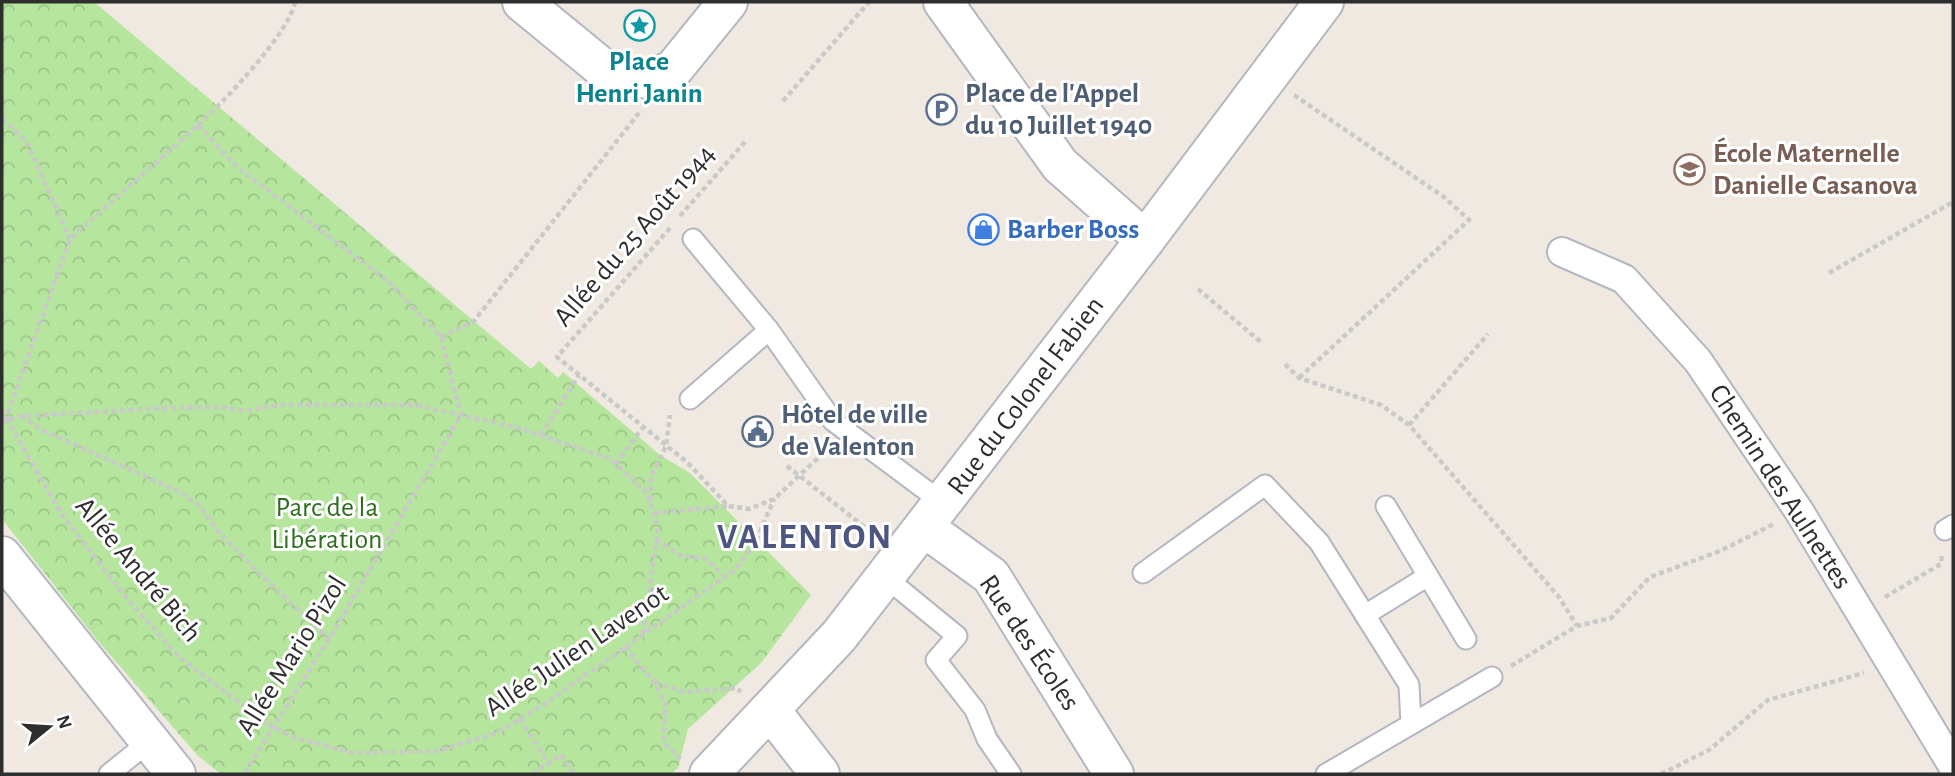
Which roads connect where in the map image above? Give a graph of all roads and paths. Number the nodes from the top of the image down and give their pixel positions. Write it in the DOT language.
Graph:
graph roads {
  1 [pos="295,2"];
  2 [pos="522,2"];
  3 [pos="728,2"];
  4 [pos="869,2"];
  5 [pos="943,2"];
  6 [pos="1324,2"];
  7 [pos="672,71"];
  8 [pos="1268,77"];
  9 [pos="783,101"];
  10 [pos="2,119"];
  11 [pos="198,125"];
  12 [pos="745,142"];
  13 [pos="1953,202"];
  14 [pos="70,239"];
  15 [pos="693,239"];
  16 [pos="1145,240"];
  17 [pos="1562,253"];
  18 [pos="1829,273"];
  19 [pos="1198,289"];
  20 [pos="769,330"];
  21 [pos="1488,334"];
  22 [pos="441,337"];
  23 [pos="1262,343"];
  24 [pos="1284,364"];
  25 [pos="579,375"];
  26 [pos="1299,378"];
  27 [pos="690,398"];
  28 [pos="2,411"];
  29 [pos="461,415"];
  30 [pos="20,416"];
  31 [pos="4,421"];
  32 [pos="1409,425"];
  33 [pos="643,427"];
  34 [pos="846,431"];
  35 [pos="541,435"];
  36 [pos="666,446"];
  37 [pos="616,464"];
  38 [pos="787,466"];
  39 [pos="800,477"];
  40 [pos="774,499"];
  41 [pos="651,504"];
  42 [pos="728,506"];
  43 [pos="1386,506"];
  44 [pos="1799,511"];
  45 [pos="654,513"];
  46 [pos="1949,528"];
  47 [pos="656,540"];
  48 [pos="914,541"];
  49 [pos="2,556"];
  50 [pos="1143,573"];
  51 [pos="723,575"];
  52 [pos="1428,576"];
  53 [pos="1860,612"];
  54 [pos="1366,615"];
  55 [pos="1577,626"];
  56 [pos="643,635"];
  57 [pos="329,639"];
  58 [pos="1466,639"];
  59 [pos="625,647"];
  60 [pos="1892,665"];
  61 [pos="1492,677"];
  62 [pos="654,682"];
  63 [pos="771,711"];
  64 [pos="520,719"];
  65 [pos="1411,724"];
  66 [pos="274,727"];
  67 [pos="150,741"];
  68 [pos="548,763"];
  69 [pos="1953,766"];
  70 [pos="698,770"];
  71 [pos="109,774"];
  72 [pos="176,774"];
  73 [pos="244,774"];
  74 [pos="537,774"];
  75 [pos="573,774"];
  76 [pos="820,774"];
  77 [pos="1011,774"];
  78 [pos="1114,774"];
  79 [pos="1326,774"];
  80 [pos="1661,774"];
  1 -- 11 [label="path"];
  2 -- 7 [label="street"];
  3 -- 7 [label="street"];
  4 -- 9 [label="path"];
  5 -- 16 [label="street"];
  6 -- 8 [label="street, Rue du Colonel Fabien"];
  7 -- 22 [label="path"];
  8 -- 16 [label="street, Rue du Colonel Fabien"];
  8 -- 26 [label="path"];
  10 -- 14 [label="path"];
  11 -- 14 [label="path"];
  11 -- 22 [label="path"];
  12 -- 25 [label="path, Allée du 25 Août 1944"];
  13 -- 18 [label="path"];
  14 -- 31 [label="path"];
  15 -- 20 [label="lane"];
  16 -- 48 [label="street, Rue du Colonel Fabien"];
  17 -- 44 [label="street, Chemin des Aulnettes"];
  19 -- 23 [label="path"];
  20 -- 27 [label="lane"];
  20 -- 34 [label="lane"];
  21 -- 32 [label="path"];
  22 -- 29 [label="path"];
  24 -- 26 [label="path"];
  25 -- 33 [label="path"];
  25 -- 35 [label="path"];
  26 -- 32 [label="path"];
  27 -- 36 [label="path"];
  28 -- 31 [label="path, Allée André Bich"];
  29 -- 30 [label="path"];
  29 -- 35 [label="path"];
  29 -- 57 [label="path, Allée Mario Pizol"];
  30 -- 31 [label="path"];
  30 -- 57 [label="path"];
  31 -- 66 [label="path, Allée André Bich"];
  32 -- 55 [label="path"];
  33 -- 36 [label="path"];
  33 -- 37 [label="path"];
  34 -- 39 [label="path"];
  34 -- 48 [label="lane"];
  35 -- 37 [label="path"];
  36 -- 41 [label="path"];
  36 -- 42 [label="path"];
  37 -- 41 [label="path"];
  38 -- 39 [label="path"];
  39 -- 40 [label="path"];
  39 -- 48 [label="path"];
  40 -- 42 [label="path"];
  40 -- 56 [label="path, Allée Julien Lavenot"];
  41 -- 45 [label="path"];
  42 -- 45 [label="path"];
  43 -- 52 [label="lane"];
  44 -- 53 [label="street, Chemin des Aulnettes"];
  44 -- 55 [label="path"];
  45 -- 47 [label="path"];
  46 -- 53 [label="path"];
  47 -- 51 [label="path"];
  47 -- 56 [label="path"];
  48 -- 63 [label="street, Rue du Colonel Fabien"];
  48 -- 77 [label="lane"];
  48 -- 78 [label="street, Rue des Écoles"];
  49 -- 67 [label="street"];
  50 -- 54 [label="lane"];
  52 -- 54 [label="lane"];
  52 -- 58 [label="lane"];
  53 -- 60 [label="street, Chemin des Aulnettes"];
  54 -- 65 [label="lane"];
  55 -- 61 [label="path"];
  56 -- 59 [label="path, Allée Julien Lavenot"];
  57 -- 66 [label="path, Allée Mario Pizol"];
  59 -- 62 [label="path"];
  59 -- 64 [label="path, Allée Julien Lavenot"];
  60 -- 69 [label="street, Chemin des Aulnettes"];
  60 -- 80 [label="path"];
  61 -- 65 [label="lane"];
  62 -- 63 [label="path"];
  62 -- 70 [label="path"];
  63 -- 70 [label="street, Rue du Colonel Fabien"];
  63 -- 76 [label="street"];
  64 -- 66 [label="path, Allée Julien Lavenot"];
  64 -- 68 [label="path"];
  65 -- 79 [label="lane"];
  66 -- 73 [label="path, Allée Mario Pizol"];
  67 -- 71 [label="lane"];
  67 -- 72 [label="street"];
  68 -- 74 [label="path"];
  68 -- 75 [label="path"];
}
